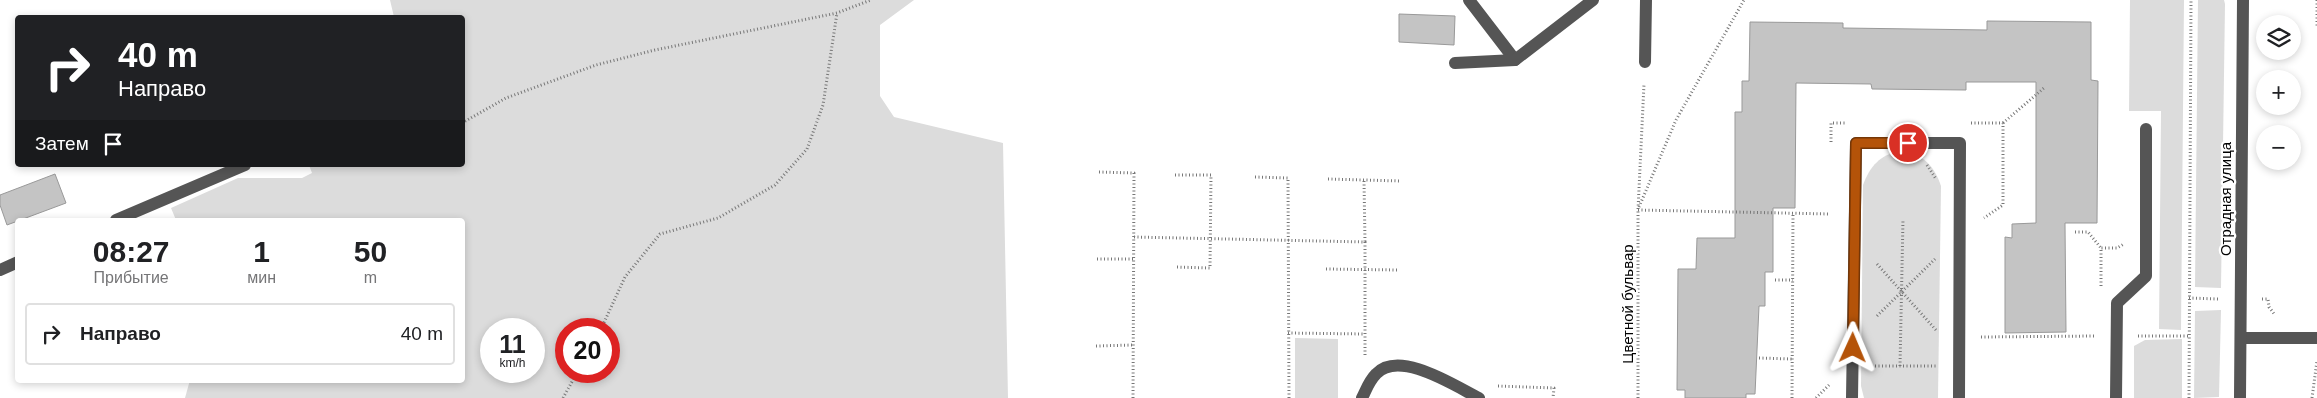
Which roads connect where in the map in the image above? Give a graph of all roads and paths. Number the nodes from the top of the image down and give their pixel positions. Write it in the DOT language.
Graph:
graph roads {
  1 [pos="871,0"];
  2 [pos="1469,0"];
  3 [pos="1593,0"];
  4 [pos="1646,0"];
  5 [pos="1744,0"];
  6 [pos="2191,0"];
  7 [pos="2243,0"];
  8 [pos="2317,0"];
  9 [pos="838,13"];
  10 [pos="2317,26"];
  11 [pos="1516,60"];
  12 [pos="1645,62"];
  13 [pos="1455,63"];
  14 [pos="2044,88"];
  15 [pos="465,121"];
  16 [pos="2002,123"];
  17 [pos="2146,129"];
  18 [pos="240,167"];
  19 [pos="1099,172"];
  20 [pos="1174,174"];
  21 [pos="1255,177"];
  22 [pos="1328,179"];
  23 [pos="1364,181"];
  24 [pos="1400,181"];
  25 [pos="1638,210"];
  26 [pos="1793,213"];
  27 [pos="1830,214"];
  28 [pos="121,218"];
  29 [pos="1903,219"];
  30 [pos="2075,232"];
  31 [pos="1134,237"];
  32 [pos="1210,238"];
  33 [pos="2128,238"];
  34 [pos="1288,240"];
  35 [pos="1365,242"];
  36 [pos="2101,248"];
  37 [pos="1871,257"];
  38 [pos="1938,257"];
  39 [pos="1097,259"];
  40 [pos="1134,259"];
  41 [pos="15,263"];
  42 [pos="1175,268"];
  43 [pos="1326,269"];
  44 [pos="1365,269"];
  45 [pos="0,270"];
  46 [pos="1399,270"];
  47 [pos="1775,280"];
  48 [pos="1793,280"];
  49 [pos="2101,287"];
  50 [pos="1902,292"];
  51 [pos="606,318"];
  52 [pos="1870,323"];
  53 [pos="1937,331"];
  54 [pos="1288,333"];
  55 [pos="1365,334"];
  56 [pos="2116,336"];
  57 [pos="2189,336"];
  58 [pos="1973,337"];
  59 [pos="2241,338"];
  60 [pos="2317,338"];
  61 [pos="1096,346"];
  62 [pos="1133,346"];
  63 [pos="1759,358"];
  64 [pos="1792,359"];
  65 [pos="2317,360"];
  66 [pos="1873,366"];
  67 [pos="1900,366"];
  68 [pos="1937,366"];
  69 [pos="571,383"];
  70 [pos="1364,396"];
  71 [pos="1478,397"];
  72 [pos="563,398"];
  73 [pos="1133,398"];
  74 [pos="1289,398"];
  75 [pos="1554,398"];
  76 [pos="1638,398"];
  77 [pos="1792,398"];
  78 [pos="1852,398"];
  79 [pos="1959,398"];
  80 [pos="2116,398"];
  81 [pos="2188,398"];
  82 [pos="2240,398"];
  83 [pos="2312,398"];
  1 -- 9 [label="path"];
  2 -- 11 [label="street"];
  3 -- 11 [label="street"];
  4 -- 12 [label="street"];
  5 -- 25 [label="path"];
  6 -- 57 [label="path"];
  7 -- 59 [label="street, Отрадная улица"];
  8 -- 10 [label="path"];
  9 -- 15 [label="path"];
  9 -- 51 [label="path"];
  11 -- 13 [label="street"];
  12 -- 25 [label="path, Цветной бульвар"];
  14 -- 16 [label="path"];
  17 -- 56 [label="street"];
  18 -- 28 [label="street"];
  19 -- 31 [label="path"];
  20 -- 32 [label="path"];
  21 -- 34 [label="path"];
  22 -- 23 [label="path"];
  23 -- 24 [label="path"];
  23 -- 35 [label="path"];
  25 -- 26 [label="path"];
  25 -- 76 [label="path, Цветной бульвар"];
  26 -- 27 [label="path"];
  26 -- 48 [label="path"];
  29 -- 50 [label="path"];
  30 -- 36 [label="path"];
  31 -- 32 [label="path"];
  31 -- 40 [label="path"];
  32 -- 34 [label="path"];
  32 -- 42 [label="path"];
  33 -- 36 [label="path"];
  34 -- 35 [label="path"];
  34 -- 54 [label="path"];
  35 -- 44 [label="path"];
  36 -- 49 [label="path"];
  37 -- 50 [label="path"];
  38 -- 50 [label="path"];
  39 -- 40 [label="path"];
  40 -- 62 [label="path"];
  41 -- 45 [label="street"];
  43 -- 44 [label="path"];
  44 -- 46 [label="path"];
  44 -- 55 [label="path"];
  47 -- 48 [label="path"];
  48 -- 64 [label="path"];
  50 -- 52 [label="path"];
  50 -- 53 [label="path"];
  50 -- 67 [label="path"];
  54 -- 55 [label="path"];
  54 -- 74 [label="path"];
  55 -- 70 [label="path"];
  56 -- 57 [label="path"];
  56 -- 58 [label="path"];
  56 -- 80 [label="street"];
  57 -- 81 [label="path"];
  59 -- 60 [label="street"];
  59 -- 82 [label="street, Отрадная улица"];
  61 -- 62 [label="path"];
  62 -- 73 [label="path"];
  63 -- 64 [label="path"];
  64 -- 77 [label="path"];
  65 -- 83 [label="path"];
  66 -- 67 [label="path"];
  67 -- 68 [label="path"];
  69 -- 72 [label="path"];
  70 -- 71 [label="street"];
  71 -- 75 [label="path"];
  78 -- 79 [label="street"];
}
